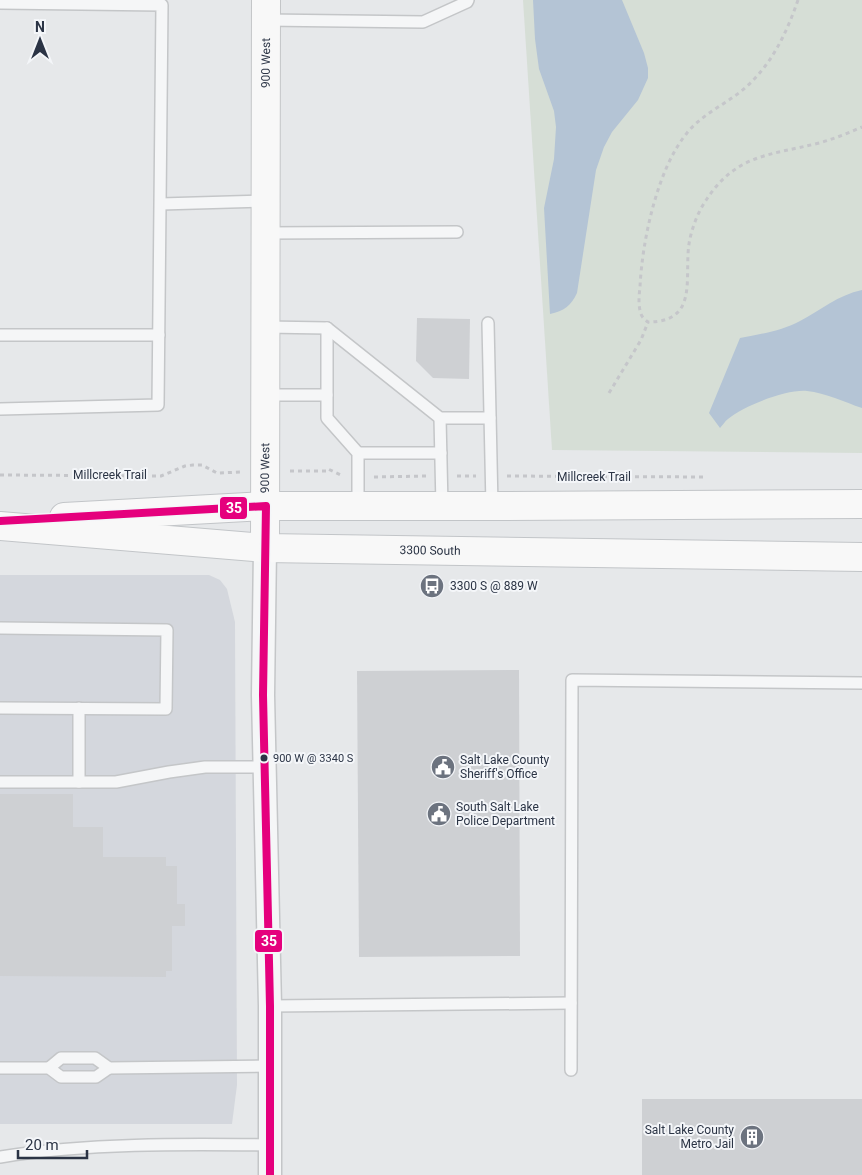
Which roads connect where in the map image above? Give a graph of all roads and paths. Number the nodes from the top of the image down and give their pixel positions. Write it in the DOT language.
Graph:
graph roads {
  1 [pos="468,0"];
  2 [pos="798,0"];
  3 [pos="0,3"];
  4 [pos="266,10"];
  5 [pos="862,127"];
  6 [pos="266,201"];
  7 [pos="161,204"];
  8 [pos="457,232"];
  9 [pos="266,233"];
  10 [pos="648,322"];
  11 [pos="488,323"];
  12 [pos="266,328"];
  13 [pos="327,328"];
  14 [pos="0,335"];
  15 [pos="159,335"];
  16 [pos="609,393"];
  17 [pos="266,394"];
  18 [pos="327,394"];
  19 [pos="0,409"];
  20 [pos="440,418"];
  21 [pos="490,418"];
  22 [pos="358,452"];
  23 [pos="441,453"];
  24 [pos="327,470"];
  25 [pos="217,473"];
  26 [pos="0,475"];
  27 [pos="442,476"];
  28 [pos="492,476"];
  29 [pos="358,477"];
  30 [pos="716,478"];
  31 [pos="862,504"];
  32 [pos="266,506"];
  33 [pos="358,506"];
  34 [pos="442,506"];
  35 [pos="492,506"];
  36 [pos="0,521"];
  37 [pos="0,526"];
  38 [pos="265,548"];
  39 [pos="862,557"];
  40 [pos="0,628"];
  41 [pos="862,682"];
  42 [pos="0,708"];
  43 [pos="80,708"];
  44 [pos="265,767"];
  45 [pos="0,782"];
  46 [pos="79,782"];
  47 [pos="571,1003"];
  48 [pos="270,1006"];
  49 [pos="270,1066"];
  50 [pos="0,1068"];
  51 [pos="49,1068"];
  52 [pos="110,1068"];
  53 [pos="571,1070"];
  54 [pos="270,1145"];
  55 [pos="0,1157"];
  56 [pos="270,1175"];
  1 -- 4 [label="lane"];
  2 -- 10 [label="path"];
  3 -- 7 [label="lane"];
  4 -- 6 [label="main road, 900 West"];
  5 -- 10 [label="path"];
  6 -- 7 [label="lane"];
  6 -- 9 [label="main road, 900 West"];
  7 -- 15 [label="lane"];
  8 -- 9 [label="lane"];
  9 -- 12 [label="main road, 900 West"];
  10 -- 16 [label="path"];
  11 -- 21 [label="lane"];
  12 -- 13 [label="lane"];
  12 -- 17 [label="main road, 900 West"];
  13 -- 18 [label="lane"];
  13 -- 20 [label="lane"];
  14 -- 15 [label="lane"];
  15 -- 19 [label="lane"];
  17 -- 18 [label="lane"];
  17 -- 32 [label="main road, 900 West"];
  18 -- 22 [label="lane"];
  20 -- 21 [label="lane"];
  20 -- 23 [label="lane"];
  21 -- 28 [label="lane"];
  22 -- 23 [label="lane"];
  22 -- 29 [label="lane"];
  23 -- 27 [label="lane"];
  24 -- 29 [label="path, Millcreek Trail"];
  25 -- 26 [label="path, Millcreek Trail"];
  27 -- 28 [label="path, Millcreek Trail"];
  27 -- 29 [label="path, Millcreek Trail"];
  27 -- 34 [label="lane"];
  28 -- 30 [label="path, Millcreek Trail"];
  28 -- 35 [label="lane"];
  29 -- 33 [label="lane"];
  31 -- 35 [label="main road"];
  32 -- 33 [label="main road"];
  32 -- 36 [label="main road"];
  32 -- 38 [label="main road, 900 West"];
  33 -- 34 [label="main road"];
  34 -- 35 [label="main road"];
  37 -- 38 [label="main road, 3300 South"];
  38 -- 39 [label="main road, 3300 South"];
  38 -- 44 [label="street, 900 West"];
  40 -- 43 [label="lane"];
  41 -- 47 [label="lane"];
  42 -- 43 [label="lane"];
  43 -- 46 [label="lane"];
  44 -- 46 [label="lane"];
  44 -- 48 [label="street, 900 West"];
  45 -- 46 [label="lane"];
  47 -- 48 [label="lane"];
  47 -- 53 [label="lane"];
  48 -- 49 [label="street, 900 West"];
  49 -- 52 [label="lane"];
  49 -- 54 [label="street, 900 West"];
  50 -- 51 [label="lane"];
  51 -- 52 [label="lane"];
  51 -- 52 [label="lane"];
  54 -- 55 [label="lane"];
  54 -- 56 [label="street, 900 West"];
}
